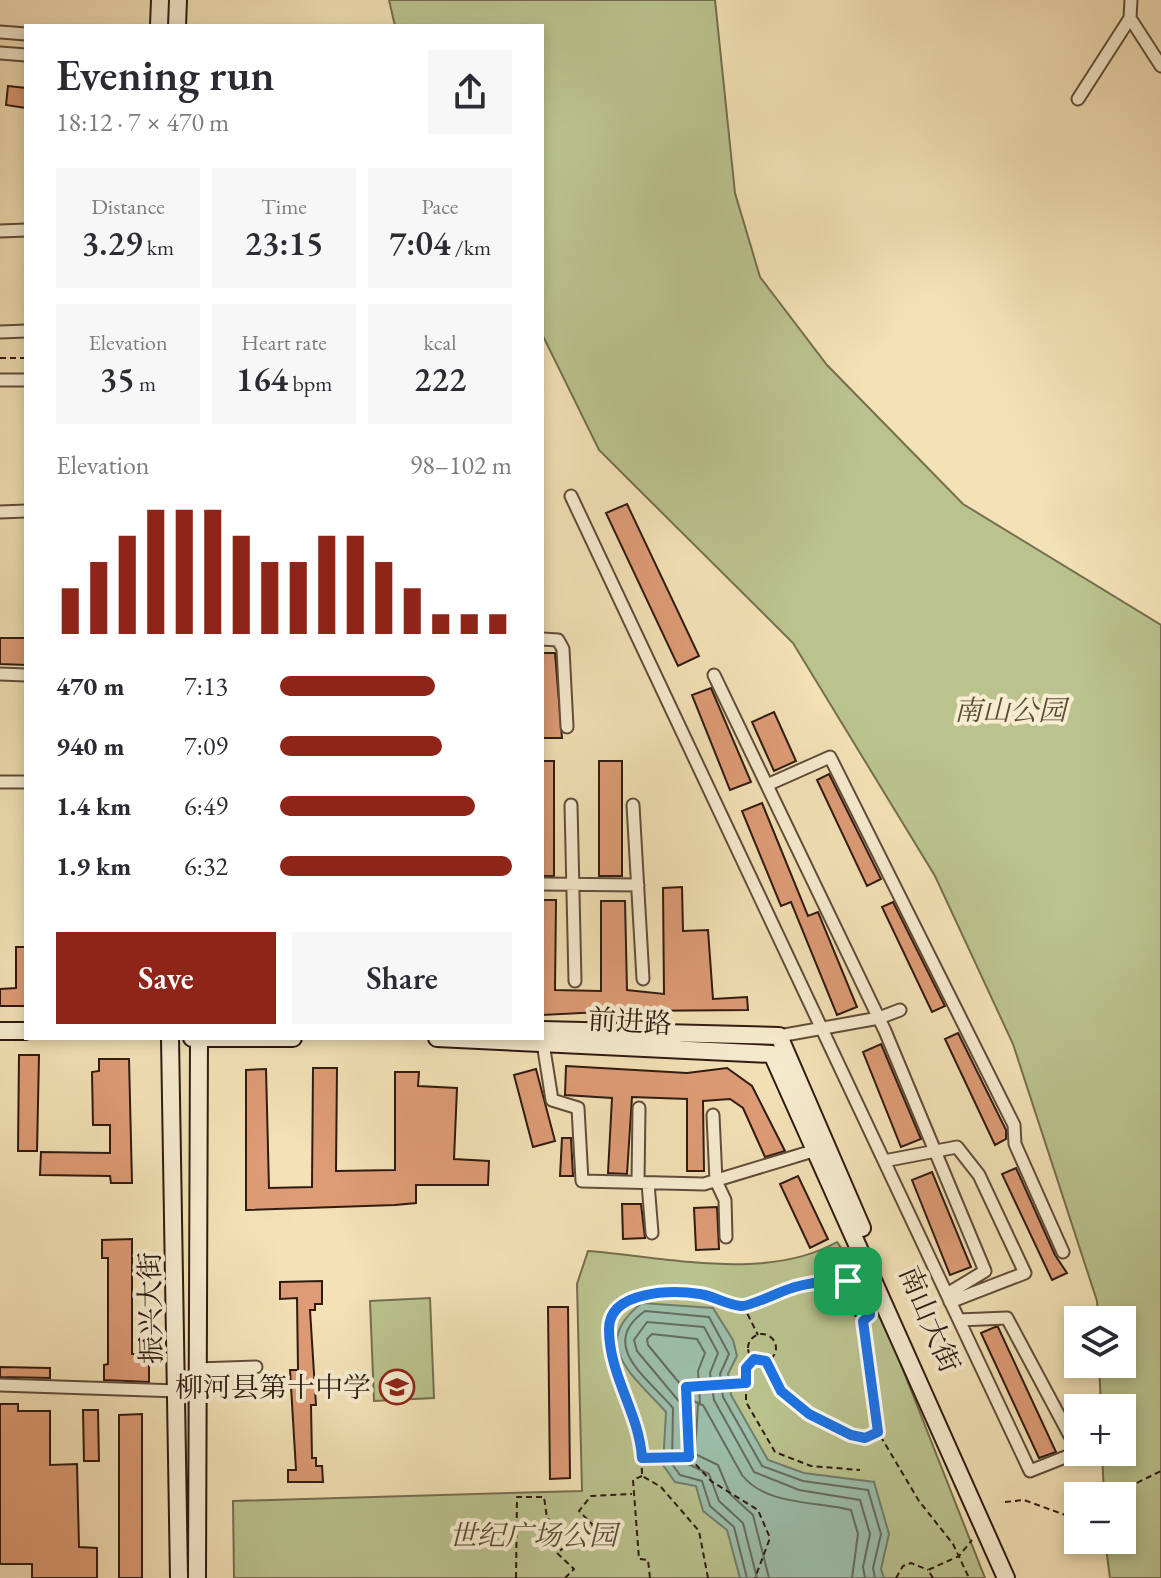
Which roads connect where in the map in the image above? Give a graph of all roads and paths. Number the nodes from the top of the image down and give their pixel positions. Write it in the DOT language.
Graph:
graph roads {
  1 [pos="160,0"];
  2 [pos="178,0"];
  3 [pos="1131,0"];
  4 [pos="1130,18"];
  5 [pos="159,24"];
  6 [pos="177,24"];
  7 [pos="0,32"];
  8 [pos="24,34"];
  9 [pos="0,53"];
  10 [pos="24,55"];
  11 [pos="1161,66"];
  12 [pos="1078,99"];
  13 [pos="24,230"];
  14 [pos="0,231"];
  15 [pos="24,331"];
  16 [pos="0,332"];
  17 [pos="0,358"];
  18 [pos="24,358"];
  19 [pos="0,380"];
  20 [pos="24,380"];
  21 [pos="571,496"];
  22 [pos="24,511"];
  23 [pos="0,512"];
  24 [pos="544,639"];
  25 [pos="0,674"];
  26 [pos="24,675"];
  27 [pos="714,675"];
  28 [pos="567,727"];
  29 [pos="0,782"];
  30 [pos="24,782"];
  31 [pos="767,785"];
  32 [pos="571,805"];
  33 [pos="633,805"];
  34 [pos="544,884"];
  35 [pos="573,884"];
  36 [pos="638,885"];
  37 [pos="643,979"];
  38 [pos="575,981"];
  39 [pos="900,1010"];
  40 [pos="879,1018"];
  41 [pos="0,1021"];
  42 [pos="24,1021"];
  43 [pos="822,1030"];
  44 [pos="0,1031"];
  45 [pos="24,1031"];
  46 [pos="544,1036"];
  47 [pos="544,1036"];
  48 [pos="779,1036"];
  49 [pos="170,1040"];
  50 [pos="199,1040"];
  51 [pos="543,1040"];
  52 [pos="772,1054"];
  53 [pos="639,1108"];
  54 [pos="713,1115"];
  55 [pos="813,1151"];
  56 [pos="933,1152"];
  57 [pos="884,1161"];
  58 [pos="716,1181"];
  59 [pos="643,1182"];
  60 [pos="652,1233"];
  61 [pos="726,1237"];
  62 [pos="1063,1252"];
  63 [pos="830,1281"];
  64 [pos="948,1298"];
  65 [pos="744,1307"];
  66 [pos="959,1320"];
  67 [pos="863,1321"];
  68 [pos="758,1335"];
  69 [pos="754,1359"];
  70 [pos="766,1361"];
  71 [pos="256,1367"];
  72 [pos="197,1369"];
  73 [pos="746,1383"];
  74 [pos="0,1385"];
  75 [pos="178,1391"];
  76 [pos="1064,1425"];
  77 [pos="878,1432"];
  78 [pos="689,1457"];
  79 [pos="1064,1457"];
  80 [pos="642,1458"];
  81 [pos="860,1470"];
  82 [pos="1161,1471"];
  83 [pos="642,1476"];
  84 [pos="1136,1483"];
  85 [pos="632,1494"];
  86 [pos="1005,1502"];
  87 [pos="1064,1515"];
  88 [pos="976,1535"];
  89 [pos="574,1540"];
  90 [pos="959,1556"];
  91 [pos="928,1570"];
  92 [pos="179,1578"];
  93 [pos="197,1578"];
  94 [pos="516,1578"];
  95 [pos="565,1578"];
  96 [pos="650,1578"];
  97 [pos="708,1578"];
  98 [pos="755,1578"];
  99 [pos="896,1578"];
  100 [pos="933,1578"];
  101 [pos="969,1578"];
  102 [pos="1006,1578"];
  103 [pos="1013,1578"];
  1 -- 5 [label="street"];
  2 -- 6 [label="street"];
  3 -- 4 [label="street"];
  4 -- 11 [label="street"];
  4 -- 12 [label="street"];
  7 -- 8 [label="street"];
  9 -- 10 [label="street"];
  13 -- 14 [label="street"];
  15 -- 16 [label="street"];
  17 -- 18 [label="path"];
  19 -- 20 [label="street"];
  21 -- 43 [label="street"];
  22 -- 23 [label="street"];
  24 -- 28 [label="street"];
  25 -- 26 [label="street"];
  27 -- 31 [label="street"];
  29 -- 30 [label="street"];
  31 -- 40 [label="street"];
  31 -- 62 [label="street"];
  32 -- 35 [label="street"];
  33 -- 36 [label="street"];
  34 -- 35 [label="street"];
  35 -- 36 [label="street"];
  35 -- 38 [label="street"];
  36 -- 37 [label="street"];
  39 -- 40 [label="street"];
  40 -- 43 [label="street"];
  40 -- 56 [label="street"];
  41 -- 42 [label="street"];
  43 -- 48 [label="street"];
  43 -- 57 [label="street"];
  44 -- 45 [label="street"];
  46 -- 48 [label="street, 前进路"];
  47 -- 52 [label="street, 前进路"];
  48 -- 103 [label="street, 南山大街"];
  49 -- 75 [label="street, 振兴大街"];
  50 -- 72 [label="street, 振兴大街"];
  51 -- 59 [label="street"];
  52 -- 55 [label="street, 南山大街"];
  53 -- 59 [label="street"];
  54 -- 58 [label="street"];
  55 -- 58 [label="street"];
  55 -- 102 [label="street, 南山大街"];
  56 -- 57 [label="street"];
  56 -- 64 [label="street"];
  56 -- 64 [label="street"];
  57 -- 64 [label="street"];
  58 -- 59 [label="street"];
  58 -- 61 [label="street"];
  59 -- 60 [label="street"];
  63 -- 65 [label="path"];
  63 -- 67 [label="path"];
  63 -- 67 [label="path"];
  64 -- 66 [label="street"];
  65 -- 68 [label="path"];
  65 -- 80 [label="path"];
  66 -- 76 [label="street"];
  66 -- 79 [label="street"];
  67 -- 77 [label="path"];
  68 -- 69 [label="path"];
  68 -- 70 [label="path"];
  69 -- 70 [label="path"];
  69 -- 73 [label="path"];
  70 -- 77 [label="path"];
  71 -- 72 [label="street"];
  72 -- 93 [label="street, 振兴大街"];
  73 -- 78 [label="path"];
  73 -- 81 [label="path"];
  74 -- 75 [label="street"];
  75 -- 92 [label="street, 振兴大街"];
  77 -- 90 [label="path"];
  78 -- 80 [label="path"];
  78 -- 98 [label="path"];
  80 -- 83 [label="path"];
  82 -- 84 [label="path"];
  83 -- 85 [label="path"];
  83 -- 97 [label="path"];
  85 -- 89 [label="path"];
  85 -- 96 [label="path"];
  86 -- 87 [label="path"];
  88 -- 90 [label="path"];
  89 -- 94 [label="path"];
  89 -- 95 [label="path"];
  90 -- 91 [label="path"];
  90 -- 101 [label="path"];
  91 -- 99 [label="path"];
  91 -- 100 [label="path"];
}
